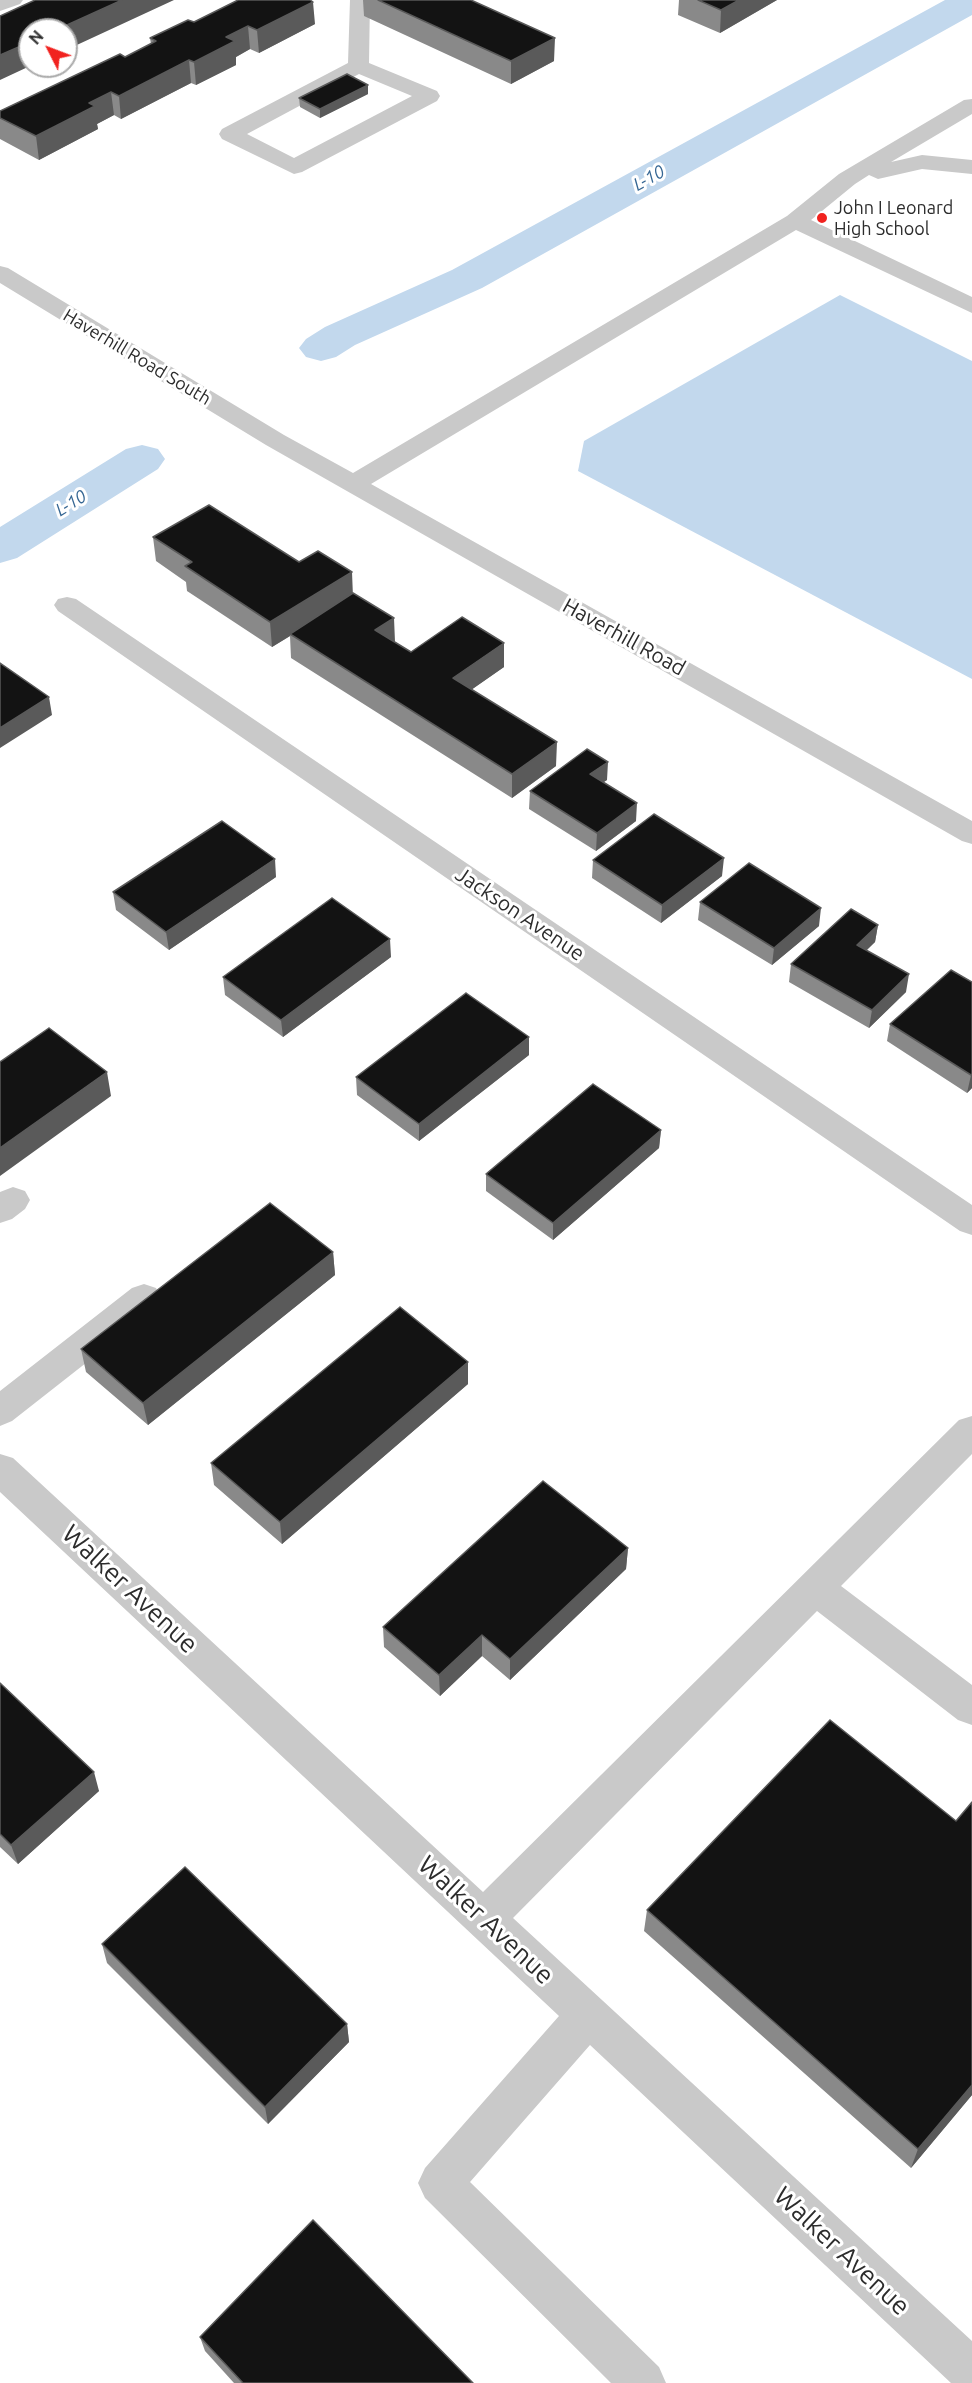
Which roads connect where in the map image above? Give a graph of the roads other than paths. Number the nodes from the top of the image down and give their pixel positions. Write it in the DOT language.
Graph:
graph roads {
  1 [pos="13,0"];
  2 [pos="360,0"];
  3 [pos="0,5"];
  4 [pos="358,66"];
  5 [pos="972,105"];
  6 [pos="972,166"];
  7 [pos="847,179"];
  8 [pos="795,221"];
  9 [pos="0,273"];
  10 [pos="972,306"];
  11 [pos="275,440"];
  12 [pos="352,484"];
  13 [pos="67,605"];
  14 [pos="972,834"];
  15 [pos="972,1222"];
  16 [pos="144,1298"];
  17 [pos="0,1411"];
  18 [pos="969,1440"];
  19 [pos="0,1469"];
  20 [pos="815,1588"];
  21 [pos="972,1708"];
  22 [pos="484,1919"];
  23 [pos="588,2014"];
  24 [pos="972,2372"];
  25 [pos="643,2383"];
  1 -- 3 [label="street"];
  2 -- 4 [label="street"];
  4 -- 4 [label="street"];
  5 -- 7 [label="street"];
  6 -- 7 [label="street"];
  7 -- 8 [label="street"];
  8 -- 10 [label="street"];
  8 -- 12 [label="street"];
  9 -- 11 [label="street, Haverhill Road South"];
  11 -- 12 [label="street, Haverhill Road"];
  12 -- 14 [label="street, Haverhill Road"];
  13 -- 15 [label="street, Jackson Avenue"];
  16 -- 17 [label="street"];
  18 -- 20 [label="street"];
  19 -- 22 [label="street, Walker Avenue"];
  20 -- 21 [label="street"];
  20 -- 22 [label="street"];
  22 -- 23 [label="street, Walker Avenue"];
  23 -- 24 [label="street, Walker Avenue"];
  23 -- 25 [label="street"];
}
